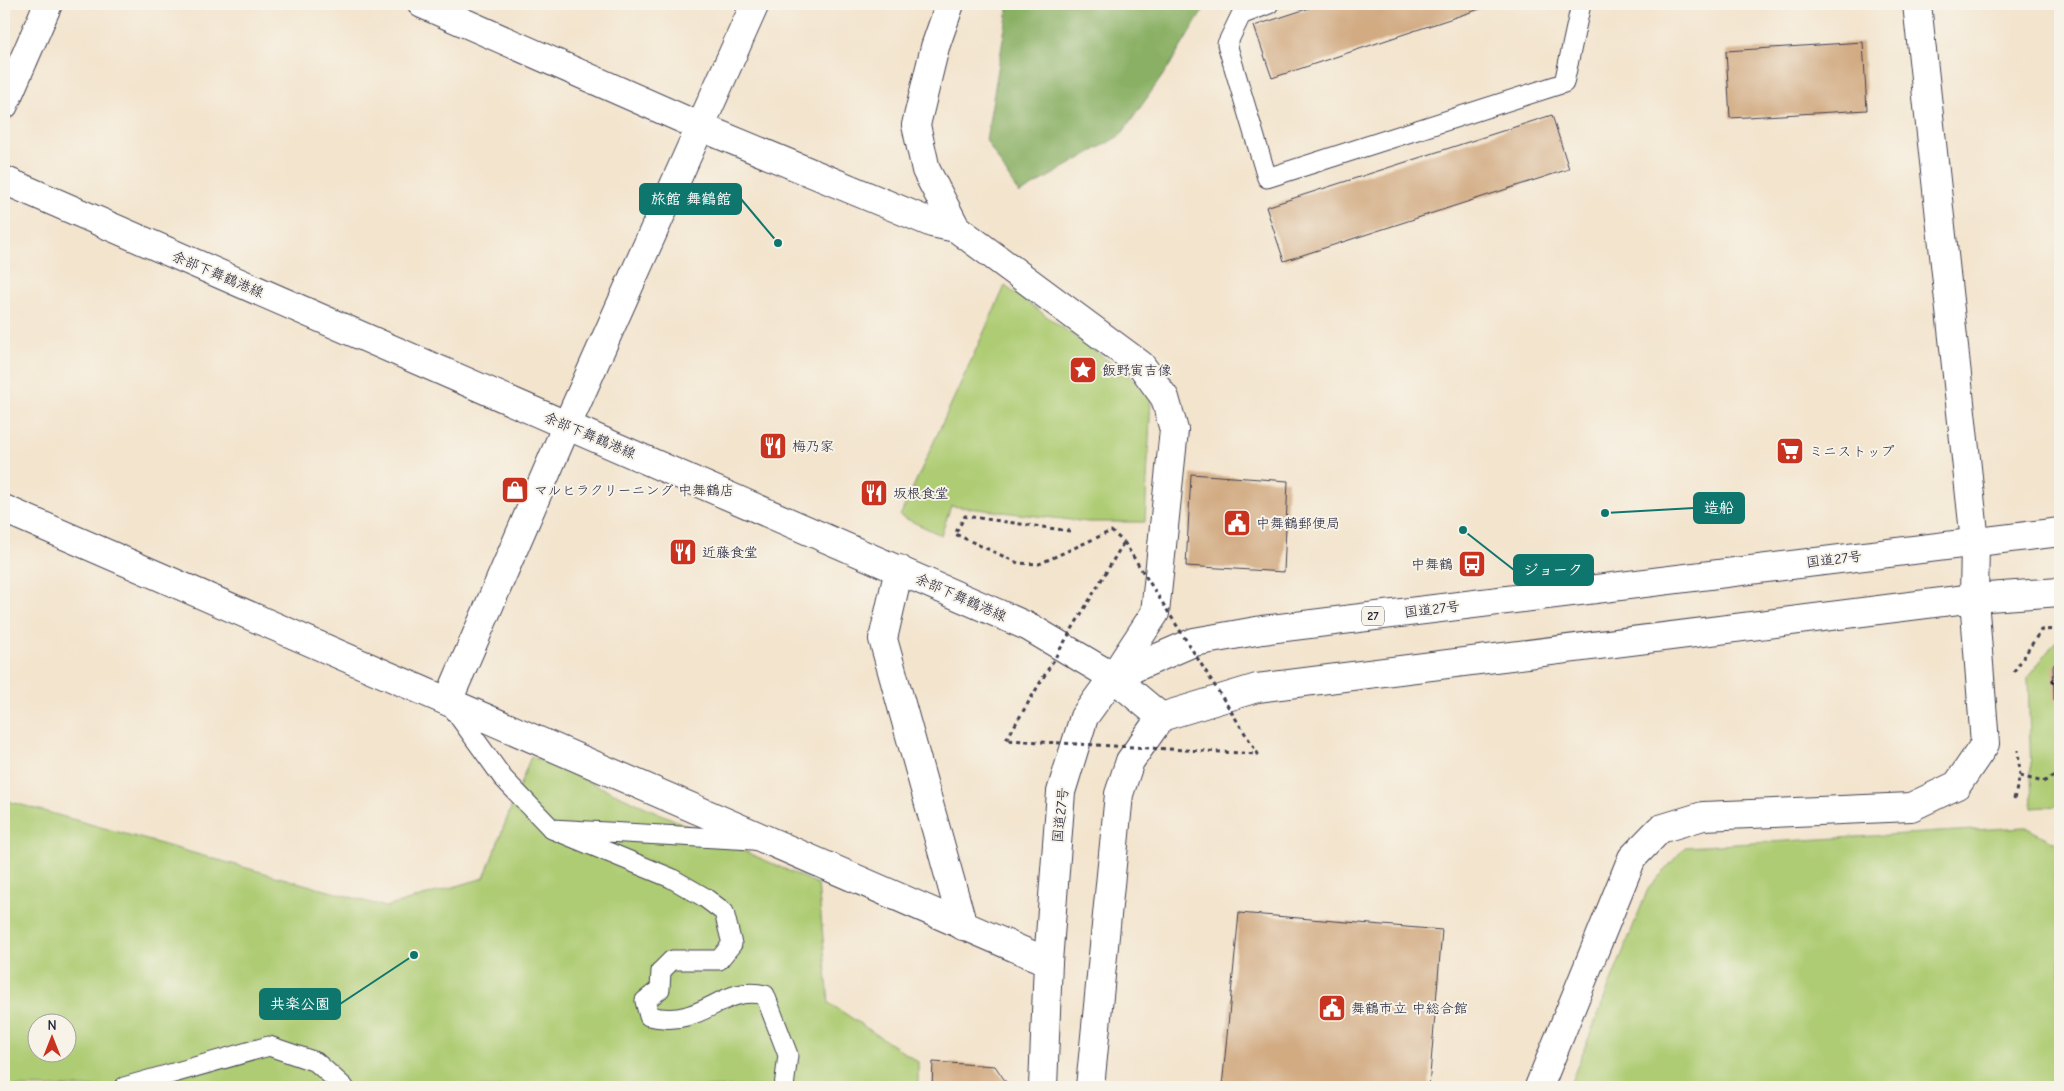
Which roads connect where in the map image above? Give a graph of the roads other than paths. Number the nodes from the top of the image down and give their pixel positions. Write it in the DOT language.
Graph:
graph roads {
  1 [pos="48,4"];
  2 [pos="422,4"];
  3 [pos="755,4"];
  4 [pos="950,4"];
  5 [pos="1269,4"];
  6 [pos="1582,4"];
  7 [pos="1917,4"];
  8 [pos="4,105"];
  9 [pos="701,127"];
  10 [pos="4,180"];
  11 [pos="956,228"];
  12 [pos="567,425"];
  13 [pos="4,509"];
  14 [pos="2060,532"];
  15 [pos="1975,542"];
  16 [pos="899,570"];
  17 [pos="2060,592"];
  18 [pos="1974,598"];
  19 [pos="1113,676"];
  20 [pos="448,701"];
  21 [pos="1161,717"];
  22 [pos="552,829"];
  23 [pos="769,840"];
  24 [pos="963,926"];
  25 [pos="1048,962"];
  26 [pos="124,1087"];
  27 [pos="341,1087"];
  28 [pos="784,1087"];
  29 [pos="1043,1087"];
  30 [pos="1090,1087"];
  31 [pos="1539,1087"];
  1 -- 8 [label="main road"];
  2 -- 9 [label="main road"];
  3 -- 9 [label="main road"];
  4 -- 11 [label="main road"];
  5 -- 6 [label="lane"];
  7 -- 15 [label="main road"];
  9 -- 11 [label="main road"];
  9 -- 12 [label="main road"];
  10 -- 12 [label="main road, 余部下舞鶴港線"];
  11 -- 19 [label="main road"];
  12 -- 16 [label="main road, 余部下舞鶴港線"];
  12 -- 20 [label="main road"];
  13 -- 20 [label="main road"];
  14 -- 15 [label="main road, 国道27号 / 27"];
  15 -- 18 [label="main road"];
  15 -- 19 [label="main road, 国道27号 / 27"];
  16 -- 19 [label="main road, 余部下舞鶴港線"];
  16 -- 24 [label="main road"];
  17 -- 18 [label="main road"];
  18 -- 21 [label="main road"];
  18 -- 31 [label="main road"];
  19 -- 21 [label="main road, 余部下舞鶴港線"];
  19 -- 25 [label="main road, 国道27号"];
  20 -- 22 [label="lane"];
  20 -- 23 [label="main road"];
  21 -- 30 [label="main road"];
  22 -- 23 [label="lane"];
  22 -- 28 [label="lane"];
  23 -- 24 [label="main road"];
  24 -- 25 [label="main road"];
  25 -- 29 [label="main road, 国道27号"];
  26 -- 27 [label="lane"];
}
